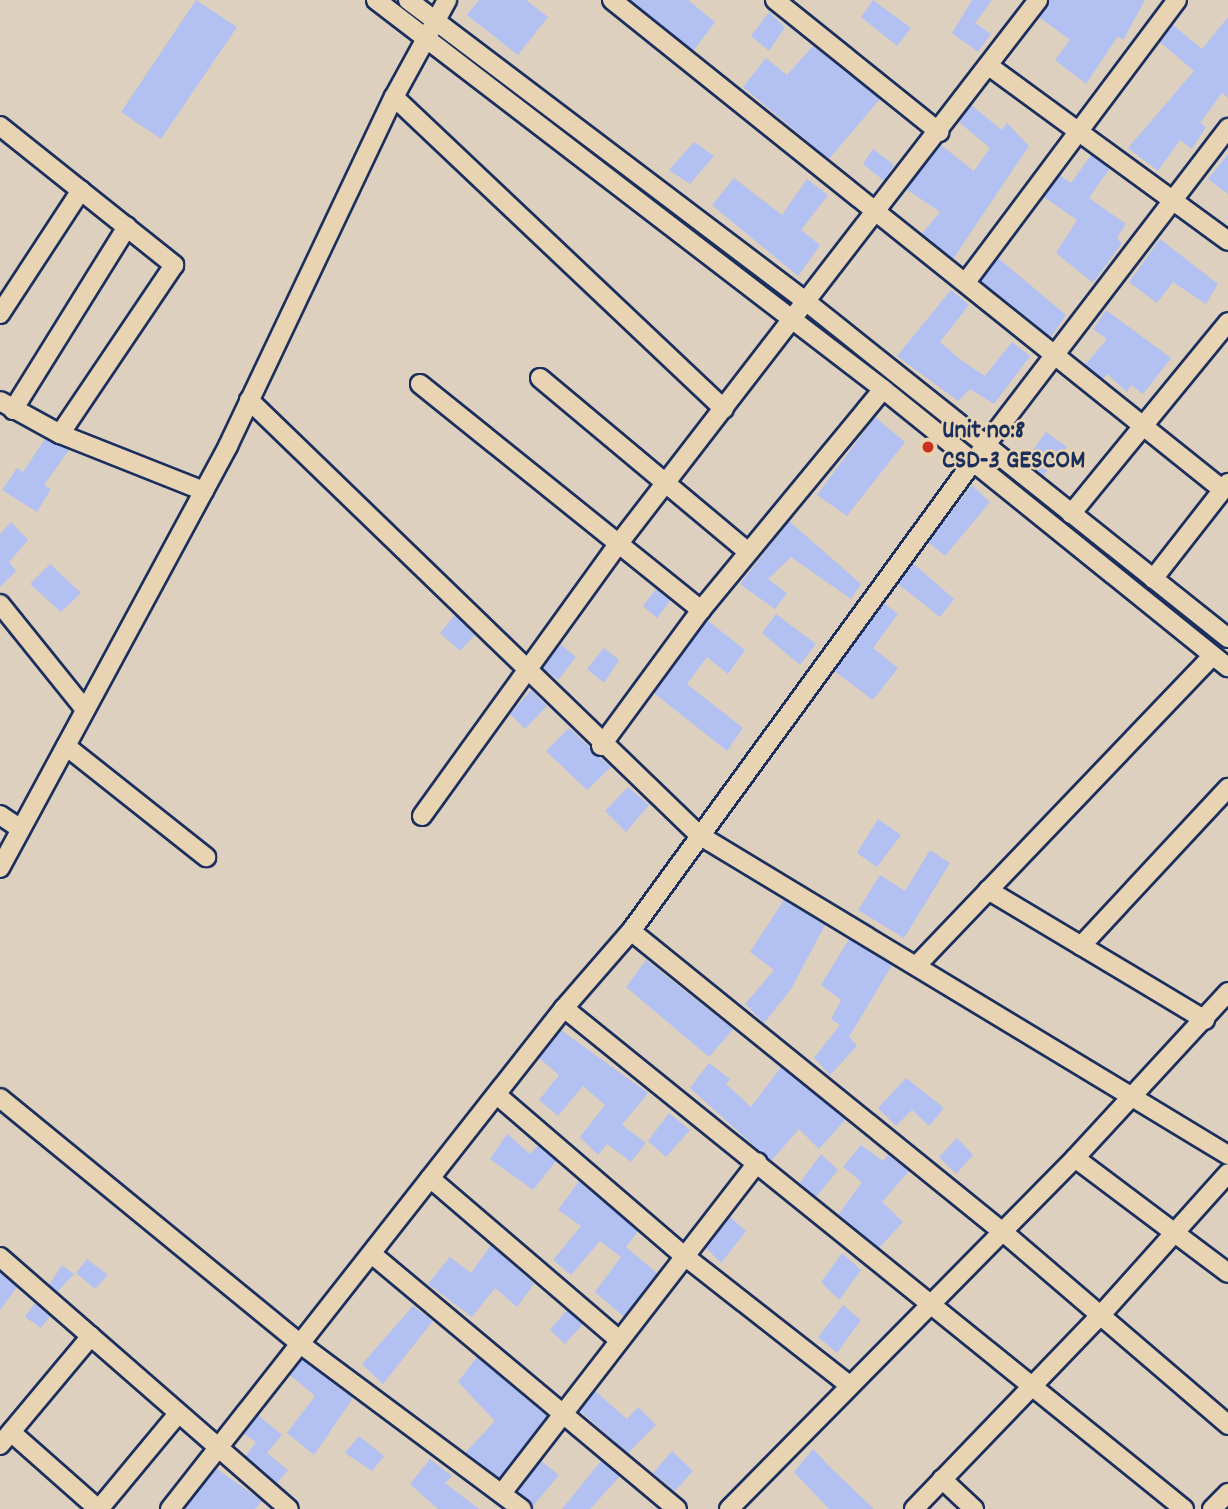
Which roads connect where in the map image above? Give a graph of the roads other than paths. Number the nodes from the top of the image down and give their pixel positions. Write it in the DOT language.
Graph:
graph roads {
  1 [pos="376,0"];
  2 [pos="408,0"];
  3 [pos="447,0"];
  4 [pos="612,0"];
  5 [pos="775,0"];
  6 [pos="1038,0"];
  7 [pos="1177,0"];
  8 [pos="432,19"];
  9 [pos="424,37"];
  10 [pos="989,66"];
  11 [pos="394,97"];
  12 [pos="0,126"];
  13 [pos="1228,128"];
  14 [pos="939,132"];
  15 [pos="1079,135"];
  16 [pos="81,190"];
  17 [pos="1175,199"];
  18 [pos="876,213"];
  19 [pos="127,227"];
  20 [pos="1228,241"];
  21 [pos="966,282"];
  22 [pos="808,303"];
  23 [pos="0,314"];
  24 [pos="795,320"];
  25 [pos="1228,322"];
  26 [pos="1054,353"];
  27 [pos="540,378"];
  28 [pos="419,384"];
  29 [pos="883,388"];
  30 [pos="250,400"];
  31 [pos="7,406"];
  32 [pos="724,409"];
  33 [pos="1140,426"];
  34 [pos="60,434"];
  35 [pos="986,445"];
  36 [pos="972,463"];
  37 [pos="664,485"];
  38 [pos="1225,487"];
  39 [pos="204,491"];
  40 [pos="1070,514"];
  41 [pos="616,547"];
  42 [pos="748,552"];
  43 [pos="1153,579"];
  44 [pos="0,604"];
  45 [pos="701,610"];
  46 [pos="1228,638"];
  47 [pos="1212,656"];
  48 [pos="1228,667"];
  49 [pos="527,668"];
  50 [pos="84,708"];
  51 [pos="66,746"];
  52 [pos="601,746"];
  53 [pos="1228,788"];
  54 [pos="0,815"];
  55 [pos="422,816"];
  56 [pos="21,829"];
  57 [pos="699,835"];
  58 [pos="206,857"];
  59 [pos="0,868"];
  60 [pos="988,890"];
  61 [pos="631,931"];
  62 [pos="1081,946"];
  63 [pos="916,966"];
  64 [pos="1228,992"];
  65 [pos="564,1008"];
  66 [pos="1205,1020"];
  67 [pos="497,1095"];
  68 [pos="0,1098"];
  69 [pos="1135,1098"];
  70 [pos="1228,1155"];
  71 [pos="1075,1158"];
  72 [pos="758,1162"];
  73 [pos="1228,1173"];
  74 [pos="430,1178"];
  75 [pos="1002,1231"];
  76 [pos="1178,1232"];
  77 [pos="682,1254"];
  78 [pos="373,1255"];
  79 [pos="0,1257"];
  80 [pos="1228,1273"];
  81 [pos="932,1303"];
  82 [pos="1099,1317"];
  83 [pos="91,1336"];
  84 [pos="618,1339"];
  85 [pos="303,1346"];
  86 [pos="848,1384"];
  87 [pos="1035,1384"];
  88 [pos="178,1414"];
  89 [pos="562,1414"];
  90 [pos="1228,1425"];
  91 [pos="5,1438"];
  92 [pos="215,1446"];
  93 [pos="943,1479"];
  94 [pos="502,1493"];
  95 [pos="1228,1493"];
  96 [pos="736,1507"];
  97 [pos="99,1509"];
  98 [pos="170,1509"];
  99 [pos="289,1509"];
  100 [pos="522,1509"];
  101 [pos="677,1509"];
  102 [pos="914,1509"];
  103 [pos="974,1509"];
  104 [pos="1184,1509"];
  105 [pos="1212,1509"];
  1 -- 9 [label="street"];
  2 -- 8 [label="street"];
  3 -- 8 [label="street"];
  4 -- 18 [label="street"];
  5 -- 14 [label="street"];
  6 -- 10 [label="street"];
  7 -- 15 [label="street"];
  8 -- 9 [label="street"];
  8 -- 22 [label="street"];
  9 -- 11 [label="street"];
  9 -- 24 [label="street"];
  10 -- 14 [label="street"];
  10 -- 15 [label="street"];
  11 -- 30 [label="street"];
  11 -- 32 [label="street"];
  12 -- 16 [label="street"];
  13 -- 17 [label="street"];
  14 -- 18 [label="street"];
  15 -- 17 [label="street"];
  15 -- 21 [label="street"];
  16 -- 19 [label="street"];
  16 -- 23 [label="street"];
  17 -- 20 [label="street"];
  17 -- 26 [label="street"];
  18 -- 21 [label="street"];
  18 -- 22 [label="street"];
  19 -- 31 [label="street"];
  19 -- 34 [label="street"];
  21 -- 26 [label="street"];
  22 -- 24 [label="street"];
  22 -- 35 [label="street"];
  24 -- 29 [label="street"];
  24 -- 32 [label="street"];
  25 -- 33 [label="street"];
  26 -- 33 [label="street"];
  26 -- 35 [label="street"];
  27 -- 37 [label="street"];
  28 -- 41 [label="street"];
  29 -- 36 [label="street"];
  29 -- 42 [label="street"];
  30 -- 39 [label="street"];
  30 -- 49 [label="street"];
  31 -- 34 [label="street"];
  32 -- 37 [label="street"];
  33 -- 38 [label="street"];
  33 -- 40 [label="street"];
  34 -- 39 [label="street"];
  35 -- 36 [label="street"];
  35 -- 40 [label="street"];
  36 -- 47 [label="street"];
  36 -- 57 [label="street"];
  37 -- 41 [label="street"];
  37 -- 42 [label="street"];
  38 -- 43 [label="street"];
  39 -- 50 [label="street"];
  40 -- 43 [label="street"];
  41 -- 45 [label="street"];
  41 -- 49 [label="street"];
  42 -- 45 [label="street"];
  43 -- 46 [label="street"];
  44 -- 50 [label="street"];
  45 -- 52 [label="street"];
  47 -- 48 [label="street"];
  47 -- 60 [label="street"];
  49 -- 52 [label="street"];
  49 -- 55 [label="street"];
  50 -- 51 [label="street"];
  51 -- 56 [label="street"];
  51 -- 58 [label="street"];
  52 -- 57 [label="street"];
  53 -- 62 [label="street"];
  54 -- 56 [label="street"];
  56 -- 59 [label="street"];
  57 -- 61 [label="street"];
  57 -- 63 [label="street"];
  60 -- 62 [label="street"];
  60 -- 63 [label="street"];
  61 -- 65 [label="street"];
  61 -- 75 [label="street"];
  62 -- 66 [label="street"];
  63 -- 69 [label="street"];
  64 -- 66 [label="street"];
  65 -- 67 [label="street"];
  65 -- 72 [label="street"];
  66 -- 69 [label="street"];
  67 -- 74 [label="street"];
  67 -- 77 [label="street"];
  68 -- 85 [label="street"];
  69 -- 70 [label="street"];
  69 -- 71 [label="street"];
  71 -- 75 [label="street"];
  71 -- 76 [label="street"];
  72 -- 77 [label="street"];
  72 -- 81 [label="street"];
  73 -- 76 [label="street"];
  74 -- 78 [label="street"];
  74 -- 84 [label="street"];
  75 -- 81 [label="street"];
  75 -- 82 [label="street"];
  76 -- 80 [label="street"];
  76 -- 82 [label="street"];
  77 -- 84 [label="street"];
  77 -- 86 [label="street"];
  78 -- 85 [label="street"];
  78 -- 89 [label="street"];
  79 -- 83 [label="street"];
  81 -- 86 [label="street"];
  81 -- 87 [label="street"];
  82 -- 87 [label="street"];
  82 -- 90 [label="street"];
  83 -- 88 [label="street"];
  83 -- 91 [label="street"];
  84 -- 89 [label="street"];
  85 -- 92 [label="street"];
  85 -- 94 [label="street"];
  86 -- 96 [label="street"];
  87 -- 93 [label="street"];
  87 -- 104 [label="street"];
  88 -- 92 [label="street"];
  88 -- 97 [label="street"];
  89 -- 94 [label="street"];
  89 -- 101 [label="street"];
  91 -- 97 [label="street"];
  92 -- 98 [label="street"];
  92 -- 99 [label="street"];
  93 -- 102 [label="street"];
  93 -- 103 [label="street"];
  94 -- 100 [label="street"];
  95 -- 105 [label="street"];
}
